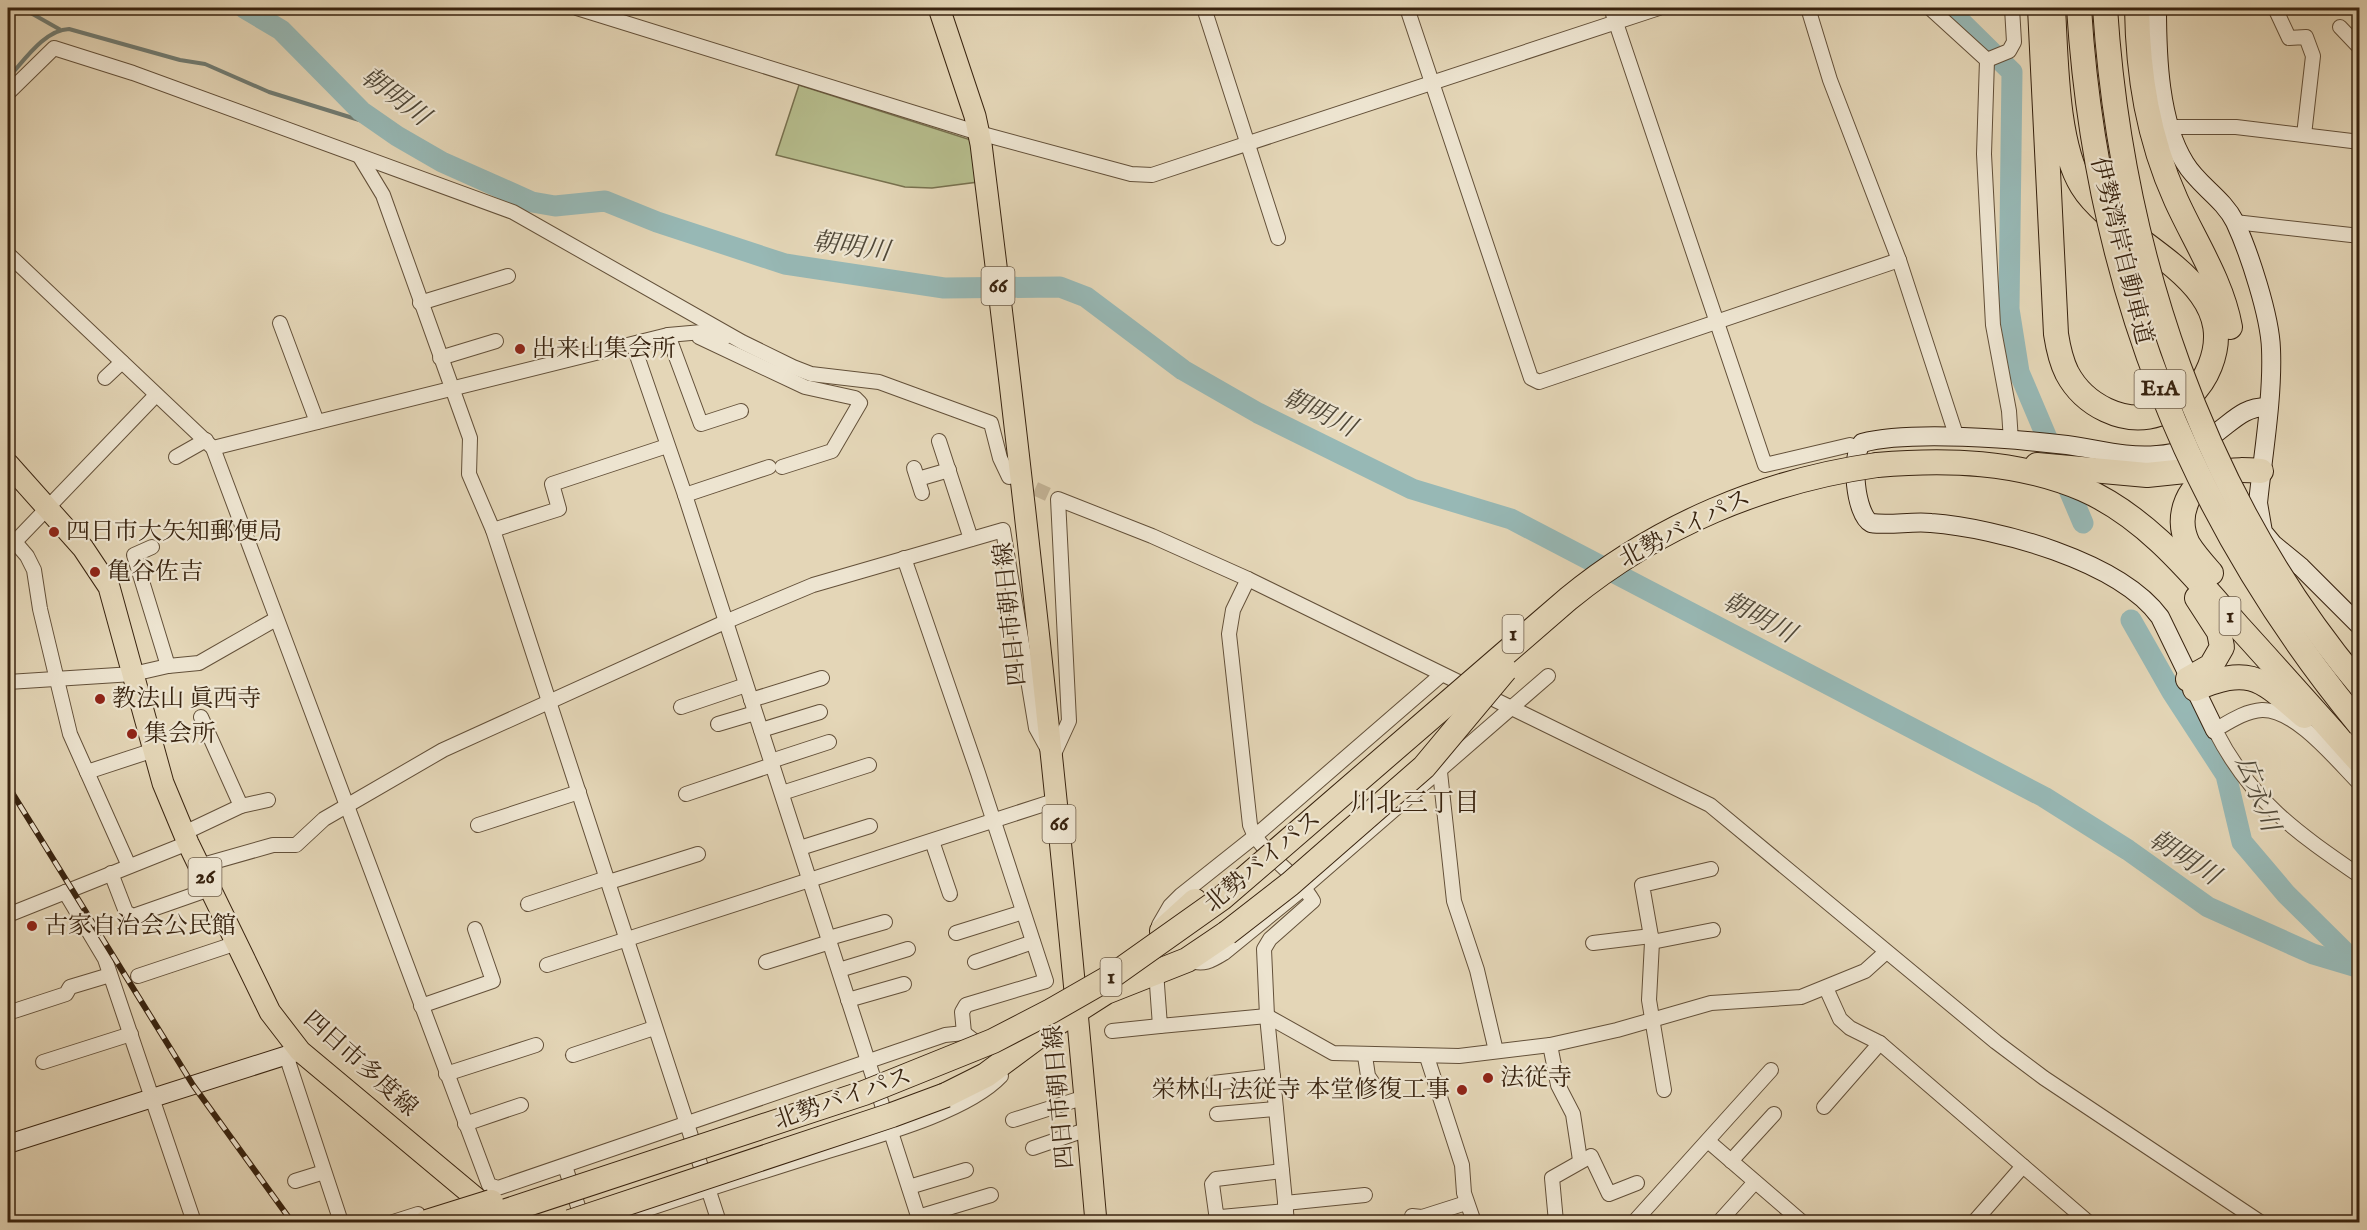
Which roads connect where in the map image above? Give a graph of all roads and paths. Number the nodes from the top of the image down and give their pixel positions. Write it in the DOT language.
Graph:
graph roads {
  1 [pos="577,8"];
  2 [pos="939,8"];
  3 [pos="1204,8"];
  4 [pos="1407,8"];
  5 [pos="1611,8"];
  6 [pos="1659,8"];
  7 [pos="1808,8"];
  8 [pos="1929,8"];
  9 [pos="2012,8"];
  10 [pos="2028,8"];
  11 [pos="2040,8"];
  12 [pos="2053,8"];
  13 [pos="2079,8"];
  14 [pos="2105,8"];
  15 [pos="2137,8"];
  16 [pos="2157,8"];
  17 [pos="2275,8"];
  18 [pos="620,14"];
  19 [pos="1616,22"];
  20 [pos="2340,27"];
  21 [pos="2360,48"];
  22 [pos="1991,57"];
  23 [pos="1432,82"];
  24 [pos="8,93"];
  25 [pos="2170,127"];
  26 [pos="2304,135"];
  27 [pos="980,139"];
  28 [pos="2360,142"];
  29 [pos="1248,143"];
  30 [pos="360,157"];
  31 [pos="2235,222"];
  32 [pos="2360,236"];
  33 [pos="1278,238"];
  34 [pos="8,254"];
  35 [pos="1899,260"];
  36 [pos="508,276"];
  37 [pos="420,303"];
  38 [pos="279,322"];
  39 [pos="1716,322"];
  40 [pos="686,331"];
  41 [pos="668,335"];
  42 [pos="496,341"];
  43 [pos="742,342"];
  44 [pos="633,344"];
  45 [pos="440,358"];
  46 [pos="122,362"];
  47 [pos="105,378"];
  48 [pos="452,387"];
  49 [pos="156,395"];
  50 [pos="2267,407"];
  51 [pos="741,411"];
  52 [pos="317,422"];
  53 [pos="1957,438"];
  54 [pos="939,441"];
  55 [pos="2011,441"];
  56 [pos="209,444"];
  57 [pos="667,446"];
  58 [pos="1858,447"];
  59 [pos="176,457"];
  60 [pos="8,464"];
  61 [pos="949,470"];
  62 [pos="2048,471"];
  63 [pos="2261,471"];
  64 [pos="1009,477"];
  65 [pos="2084,485"];
  66 [pos="922,493"];
  67 [pos="685,495"];
  68 [pos="48,508"];
  69 [pos="493,530"];
  70 [pos="971,539"];
  71 [pos="11,546"];
  72 [pos="1642,546"];
  73 [pos="152,548"];
  74 [pos="903,558"];
  75 [pos="1248,579"];
  76 [pos="1589,582"];
  77 [pos="276,619"];
  78 [pos="725,622"];
  79 [pos="2360,626"];
  80 [pos="168,666"];
  81 [pos="134,674"];
  82 [pos="1441,675"];
  83 [pos="1548,676"];
  84 [pos="822,678"];
  85 [pos="57,681"];
  86 [pos="8,682"];
  87 [pos="746,685"];
  88 [pos="2191,685"];
  89 [pos="2360,685"];
  90 [pos="548,702"];
  91 [pos="681,706"];
  92 [pos="753,706"];
  93 [pos="1511,709"];
  94 [pos="820,712"];
  95 [pos="201,717"];
  96 [pos="718,724"];
  97 [pos="2360,724"];
  98 [pos="761,730"];
  99 [pos="2215,730"];
  100 [pos="2333,732"];
  101 [pos="829,742"];
  102 [pos="154,750"];
  103 [pos="1052,758"];
  104 [pos="2359,761"];
  105 [pos="772,763"];
  106 [pos="869,765"];
  107 [pos="87,772"];
  108 [pos="1440,772"];
  109 [pos="2360,784"];
  110 [pos="579,792"];
  111 [pos="782,793"];
  112 [pos="686,794"];
  113 [pos="268,800"];
  114 [pos="1057,800"];
  115 [pos="241,806"];
  116 [pos="347,807"];
  117 [pos="993,822"];
  118 [pos="478,825"];
  119 [pos="870,826"];
  120 [pos="1254,837"];
  121 [pos="186,838"];
  122 [pos="932,841"];
  123 [pos="800,848"];
  124 [pos="698,854"];
  125 [pos="129,866"];
  126 [pos="199,866"];
  127 [pos="1711,869"];
  128 [pos="111,873"];
  129 [pos="2360,876"];
  130 [pos="608,880"];
  131 [pos="811,881"];
  132 [pos="1305,887"];
  133 [pos="210,889"];
  134 [pos="65,892"];
  135 [pos="950,894"];
  136 [pos="528,904"];
  137 [pos="1023,912"];
  138 [pos="8,915"];
  139 [pos="885,922"];
  140 [pos="475,929"];
  141 [pos="1713,930"];
  142 [pos="956,933"];
  143 [pos="1154,938"];
  144 [pos="1652,939"];
  145 [pos="627,940"];
  146 [pos="830,940"];
  147 [pos="1033,942"];
  148 [pos="1593,942"];
  149 [pos="237,943"];
  150 [pos="908,949"];
  151 [pos="1885,953"];
  152 [pos="1187,960"];
  153 [pos="766,962"];
  154 [pos="975,962"];
  155 [pos="547,965"];
  156 [pos="839,970"];
  157 [pos="1156,971"];
  158 [pos="110,975"];
  159 [pos="138,976"];
  160 [pos="904,984"];
  161 [pos="1826,987"];
  162 [pos="848,1000"];
  163 [pos="1077,1001"];
  164 [pos="421,1006"];
  165 [pos="14,1011"];
  166 [pos="1267,1016"];
  167 [pos="1652,1019"];
  168 [pos="1160,1026"];
  169 [pos="654,1028"];
  170 [pos="1119,1028"];
  171 [pos="131,1034"];
  172 [pos="968,1037"];
  173 [pos="1880,1043"];
  174 [pos="536,1045"];
  175 [pos="1550,1045"];
  176 [pos="1023,1047"];
  177 [pos="1496,1051"];
  178 [pos="293,1053"];
  179 [pos="573,1054"];
  180 [pos="1365,1056"];
  181 [pos="1427,1058"];
  182 [pos="43,1062"];
  183 [pos="869,1062"];
  184 [pos="1771,1070"];
  185 [pos="446,1074"];
  186 [pos="1274,1076"];
  187 [pos="1372,1082"];
  188 [pos="1213,1083"];
  189 [pos="1664,1090"];
  190 [pos="153,1097"];
  191 [pos="1085,1097"];
  192 [pos="521,1105"];
  193 [pos="1824,1107"];
  194 [pos="1276,1109"];
  195 [pos="1217,1114"];
  196 [pos="1774,1114"];
  197 [pos="1013,1119"];
  198 [pos="465,1124"];
  199 [pos="686,1126"];
  200 [pos="1088,1129"];
  201 [pos="890,1131"];
  202 [pos="1708,1141"];
  203 [pos="8,1144"];
  204 [pos="1033,1148"];
  205 [pos="1580,1160"];
  206 [pos="1731,1161"];
  207 [pos="566,1166"];
  208 [pos="2023,1166"];
  209 [pos="481,1168"];
  210 [pos="966,1170"];
  211 [pos="324,1172"];
  212 [pos="1282,1172"];
  213 [pos="295,1181"];
  214 [pos="1755,1182"];
  215 [pos="1637,1183"];
  216 [pos="460,1184"];
  217 [pos="909,1187"];
  218 [pos="708,1189"];
  219 [pos="991,1195"];
  220 [pos="1365,1195"];
  221 [pos="1466,1203"];
  222 [pos="573,1211"];
  223 [pos="1286,1212"];
  224 [pos="1412,1216"];
  225 [pos="919,1220"];
  226 [pos="194,1222"];
  227 [pos="341,1222"];
  228 [pos="393,1222"];
  229 [pos="421,1222"];
  230 [pos="428,1222"];
  231 [pos="473,1222"];
  232 [pos="503,1222"];
  233 [pos="583,1222"];
  234 [pos="606,1222"];
  235 [pos="719,1222"];
  236 [pos="1096,1222"];
  237 [pos="1474,1222"];
  238 [pos="1556,1222"];
  239 [pos="1635,1222"];
  240 [pos="1719,1222"];
  241 [pos="1802,1222"];
  242 [pos="1974,1222"];
  243 [pos="2088,1222"];
  244 [pos="2259,1222"];
  1 -- 18 [label="street"];
  2 -- 27 [label="main road, 四日市朝日線 / 66"];
  3 -- 29 [label="street"];
  4 -- 23 [label="street"];
  5 -- 19 [label="street"];
  6 -- 19 [label="street"];
  7 -- 35 [label="street"];
  8 -- 22 [label="street"];
  9 -- 22 [label="street"];
  10 -- 15 [label="highway"];
  11 -- 12 [label="highway"];
  13 -- 97 [label="highway, 伊勢湾岸自動車道 / E1A, bridge"];
  14 -- 89 [label="highway, 伊勢湾岸自動車道 / E1A, bridge"];
  16 -- 25 [label="street"];
  17 -- 26 [label="street"];
  18 -- 27 [label="street"];
  19 -- 23 [label="street"];
  19 -- 39 [label="street"];
  20 -- 21 [label="street"];
  22 -- 55 [label="street"];
  23 -- 29 [label="street"];
  23 -- 39 [label="street"];
  24 -- 30 [label="street"];
  25 -- 26 [label="street"];
  25 -- 31 [label="street"];
  26 -- 28 [label="street"];
  27 -- 29 [label="street"];
  27 -- 103 [label="main road, 四日市朝日線 / 66"];
  29 -- 33 [label="street"];
  30 -- 37 [label="street"];
  30 -- 43 [label="street"];
  31 -- 32 [label="street"];
  31 -- 50 [label="street"];
  34 -- 46 [label="street"];
  35 -- 39 [label="street"];
  35 -- 53 [label="street"];
  36 -- 37 [label="street"];
  37 -- 45 [label="street"];
  38 -- 52 [label="street"];
  39 -- 58 [label="street"];
  40 -- 41 [label="street"];
  40 -- 43 [label="street"];
  40 -- 67 [label="street"];
  41 -- 44 [label="street"];
  41 -- 51 [label="street"];
  42 -- 45 [label="street"];
  43 -- 64 [label="street"];
  44 -- 48 [label="street"];
  44 -- 57 [label="street"];
  45 -- 48 [label="street"];
  46 -- 47 [label="street"];
  46 -- 49 [label="street"];
  48 -- 52 [label="street"];
  48 -- 69 [label="street"];
  49 -- 56 [label="street"];
  49 -- 68 [label="street"];
  50 -- 55 [label="street"];
  50 -- 63 [label="street"];
  52 -- 56 [label="street"];
  53 -- 55 [label="street"];
  53 -- 58 [label="street"];
  54 -- 61 [label="street"];
  56 -- 59 [label="street"];
  56 -- 77 [label="street"];
  57 -- 67 [label="street"];
  57 -- 69 [label="street"];
  58 -- 88 [label="street"];
  60 -- 68 [label="main road, 四日市多度線 / 26"];
  61 -- 66 [label="street"];
  61 -- 70 [label="street"];
  62 -- 65 [label="highway"];
  62 -- 65 [label="highway, 1"];
  62 -- 72 [label="highway, 北勢バイパス / 1, bridge"];
  63 -- 65 [label="highway, 1"];
  63 -- 79 [label="street"];
  63 -- 100 [label="highway"];
  65 -- 88 [label="highway"];
  65 -- 100 [label="highway, 1"];
  67 -- 78 [label="street"];
  68 -- 71 [label="street"];
  68 -- 81 [label="main road, 四日市多度線 / 26"];
  69 -- 90 [label="street"];
  70 -- 74 [label="street"];
  70 -- 103 [label="street"];
  71 -- 85 [label="street"];
  72 -- 76 [label="highway, 北勢バイパス / 1, bridge"];
  72 -- 143 [label="highway, 1, bridge"];
  73 -- 80 [label="street"];
  74 -- 78 [label="street"];
  74 -- 117 [label="street"];
  75 -- 82 [label="street"];
  75 -- 103 [label="street"];
  75 -- 120 [label="street"];
  76 -- 152 [label="highway, 1, bridge"];
  76 -- 231 [label="highway, 北勢バイパス / 1, bridge"];
  77 -- 80 [label="street"];
  77 -- 116 [label="street"];
  78 -- 87 [label="street"];
  78 -- 90 [label="street"];
  80 -- 81 [label="street"];
  81 -- 85 [label="street"];
  81 -- 102 [label="main road, 四日市多度線 / 26"];
  82 -- 93 [label="street"];
  82 -- 120 [label="street"];
  83 -- 93 [label="street"];
  84 -- 92 [label="street"];
  85 -- 86 [label="street"];
  85 -- 107 [label="street"];
  87 -- 91 [label="street"];
  87 -- 92 [label="street"];
  88 -- 99 [label="street"];
  88 -- 104 [label="highway, 1"];
  90 -- 110 [label="street"];
  90 -- 116 [label="street"];
  92 -- 96 [label="street"];
  92 -- 98 [label="street"];
  93 -- 108 [label="street"];
  93 -- 151 [label="street"];
  94 -- 98 [label="street"];
  95 -- 115 [label="street"];
  98 -- 105 [label="street"];
  99 -- 109 [label="street"];
  99 -- 129 [label="street"];
  100 -- 104 [label="highway, 1"];
  101 -- 105 [label="street"];
  102 -- 107 [label="street"];
  102 -- 121 [label="main road, 四日市多度線 / 26"];
  103 -- 114 [label="main road, 四日市朝日線 / 66"];
  105 -- 111 [label="street"];
  105 -- 112 [label="street"];
  106 -- 111 [label="street"];
  107 -- 125 [label="street"];
  108 -- 132 [label="street"];
  108 -- 177 [label="street"];
  110 -- 118 [label="street"];
  110 -- 130 [label="street"];
  111 -- 123 [label="street"];
  113 -- 115 [label="street"];
  114 -- 117 [label="street"];
  114 -- 163 [label="main road, 四日市朝日線 / 66"];
  115 -- 121 [label="street"];
  116 -- 126 [label="street"];
  116 -- 164 [label="street"];
  117 -- 122 [label="street"];
  117 -- 137 [label="street"];
  119 -- 123 [label="street"];
  120 -- 132 [label="street"];
  120 -- 143 [label="street"];
  121 -- 125 [label="street"];
  121 -- 126 [label="main road, 四日市多度線 / 26"];
  122 -- 131 [label="street"];
  122 -- 135 [label="street"];
  123 -- 131 [label="street"];
  124 -- 130 [label="street"];
  125 -- 128 [label="street"];
  126 -- 133 [label="main road, 四日市多度線 / 26"];
  127 -- 144 [label="street"];
  128 -- 133 [label="street"];
  128 -- 134 [label="street"];
  130 -- 136 [label="street"];
  130 -- 145 [label="street"];
  131 -- 145 [label="street"];
  131 -- 146 [label="street"];
  132 -- 152 [label="street"];
  132 -- 166 [label="street"];
  133 -- 149 [label="main road, 四日市多度線 / 26"];
  134 -- 138 [label="street"];
  134 -- 158 [label="street"];
  137 -- 142 [label="street"];
  137 -- 147 [label="street"];
  139 -- 146 [label="street"];
  140 -- 164 [label="street"];
  141 -- 144 [label="street"];
  143 -- 163 [label="highway, 1"];
  144 -- 148 [label="street"];
  144 -- 167 [label="street"];
  145 -- 155 [label="street"];
  145 -- 169 [label="street"];
  146 -- 153 [label="street"];
  146 -- 156 [label="street"];
  147 -- 154 [label="street"];
  147 -- 172 [label="street"];
  149 -- 159 [label="street"];
  149 -- 178 [label="main road, 四日市多度線 / 26"];
  150 -- 156 [label="street"];
  151 -- 161 [label="street"];
  151 -- 244 [label="street"];
  152 -- 157 [label="highway, 1"];
  156 -- 162 [label="street"];
  157 -- 163 [label="highway, 1"];
  157 -- 168 [label="street"];
  158 -- 165 [label="street"];
  158 -- 171 [label="street"];
  160 -- 162 [label="street"];
  161 -- 167 [label="street"];
  161 -- 173 [label="street"];
  162 -- 183 [label="street"];
  163 -- 172 [label="highway, 1"];
  163 -- 176 [label="highway, 1"];
  163 -- 191 [label="main road, 四日市朝日線 / 66"];
  164 -- 185 [label="street"];
  166 -- 168 [label="street"];
  166 -- 180 [label="street"];
  166 -- 186 [label="street"];
  167 -- 175 [label="street"];
  167 -- 189 [label="street"];
  168 -- 170 [label="street"];
  169 -- 179 [label="street"];
  169 -- 199 [label="street"];
  171 -- 182 [label="street"];
  171 -- 190 [label="street"];
  172 -- 183 [label="street"];
  172 -- 230 [label="highway, 1, bridge"];
  173 -- 193 [label="street"];
  173 -- 208 [label="street"];
  174 -- 185 [label="street"];
  175 -- 177 [label="street"];
  175 -- 205 [label="street"];
  176 -- 201 [label="street"];
  176 -- 222 [label="highway, 1, bridge"];
  177 -- 181 [label="street"];
  178 -- 190 [label="street"];
  178 -- 211 [label="street"];
  178 -- 216 [label="main road, 四日市多度線 / 26"];
  180 -- 181 [label="street"];
  180 -- 187 [label="street"];
  181 -- 221 [label="street"];
  183 -- 199 [label="street"];
  183 -- 201 [label="street"];
  184 -- 202 [label="street"];
  185 -- 198 [label="street"];
  186 -- 188 [label="street"];
  186 -- 194 [label="street"];
  190 -- 203 [label="street"];
  190 -- 226 [label="street"];
  191 -- 197 [label="street"];
  191 -- 200 [label="main road, 四日市朝日線 / 66"];
  192 -- 198 [label="street"];
  194 -- 195 [label="street"];
  194 -- 212 [label="street"];
  196 -- 206 [label="street"];
  198 -- 209 [label="street"];
  199 -- 207 [label="street"];
  199 -- 218 [label="street"];
  200 -- 204 [label="street"];
  200 -- 236 [label="main road, 四日市朝日線 / 66"];
  201 -- 217 [label="street"];
  201 -- 218 [label="street"];
  202 -- 206 [label="street"];
  202 -- 239 [label="street"];
  205 -- 215 [label="street"];
  205 -- 238 [label="street"];
  206 -- 214 [label="street"];
  207 -- 209 [label="street"];
  207 -- 222 [label="street"];
  208 -- 242 [label="street"];
  208 -- 243 [label="street"];
  209 -- 216 [label="street"];
  210 -- 217 [label="street"];
  211 -- 213 [label="street"];
  211 -- 227 [label="street"];
  212 -- 223 [label="street"];
  212 -- 223 [label="street"];
  214 -- 240 [label="street"];
  214 -- 241 [label="street"];
  216 -- 232 [label="main road, 四日市多度線 / 26"];
  217 -- 225 [label="street"];
  218 -- 234 [label="street"];
  218 -- 235 [label="street"];
  219 -- 225 [label="street"];
  220 -- 223 [label="street"];
  221 -- 224 [label="street"];
  221 -- 237 [label="street"];
  222 -- 232 [label="street"];
  222 -- 233 [label="street"];
  228 -- 229 [label="street"];
}
